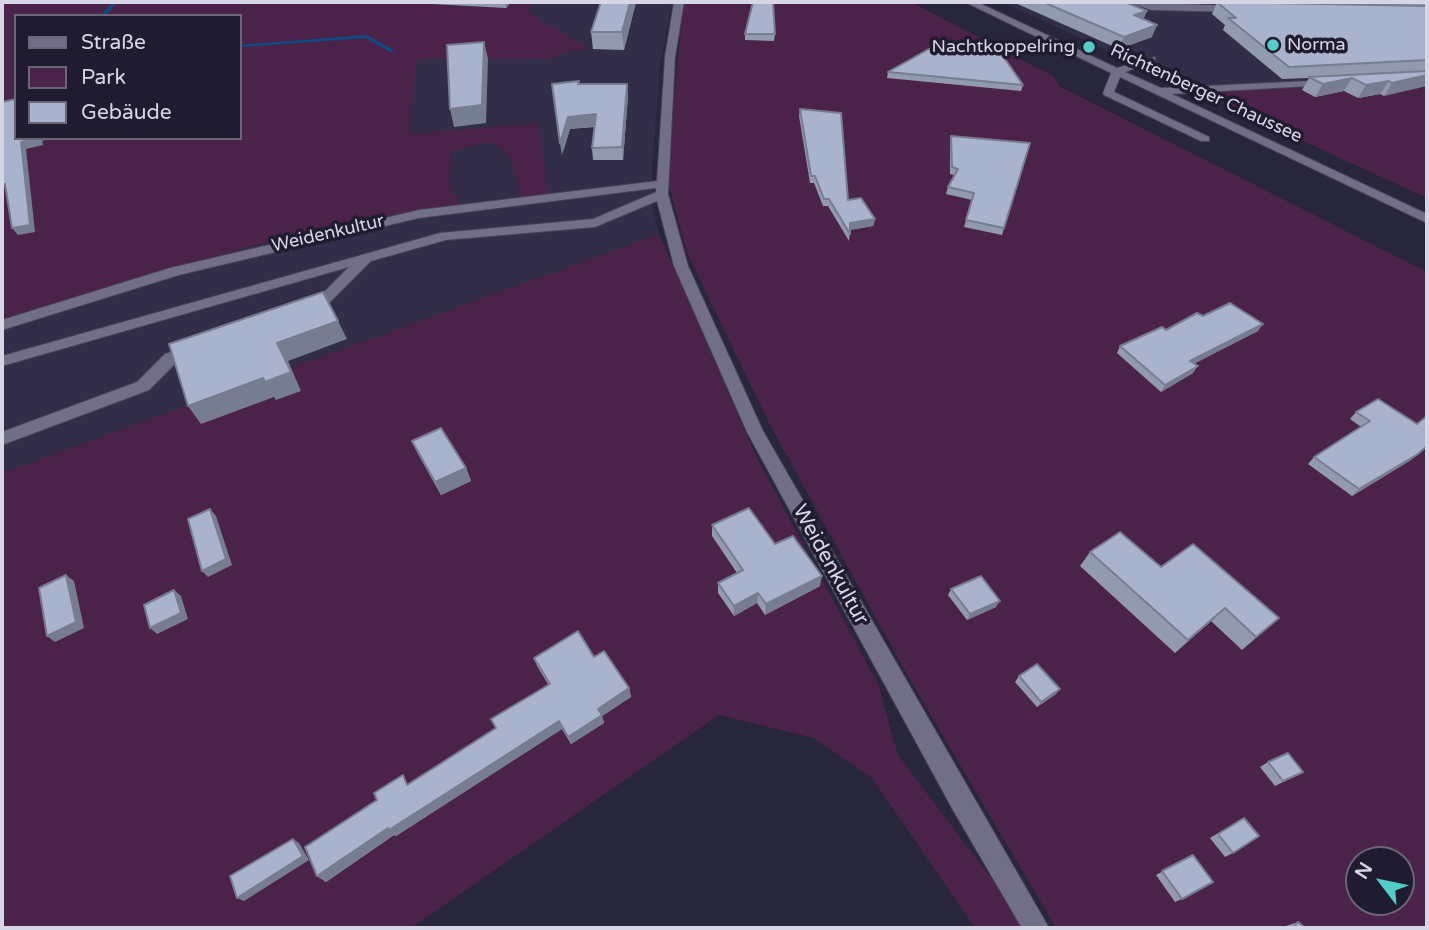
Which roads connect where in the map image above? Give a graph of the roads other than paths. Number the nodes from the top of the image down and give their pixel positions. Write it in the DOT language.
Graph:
graph roads {
  1 [pos="678,2"];
  2 [pos="970,2"];
  3 [pos="1133,2"];
  4 [pos="1250,9"];
  5 [pos="1151,59"];
  6 [pos="1118,71"];
  7 [pos="1342,82"];
  8 [pos="1160,91"];
  9 [pos="1205,139"];
  10 [pos="662,189"];
  11 [pos="1427,219"];
  12 [pos="367,258"];
  13 [pos="286,315"];
  14 [pos="2,325"];
  15 [pos="209,344"];
  16 [pos="2,361"];
  17 [pos="2,439"];
  18 [pos="1037,928"];
  1 -- 10 [label="street, Weidenkultur"];
  2 -- 6 [label="street, Richtenberger Chaussee"];
  3 -- 4 [label="street"];
  5 -- 6 [label="street"];
  6 -- 8 [label="street, Richtenberger Chaussee"];
  6 -- 9 [label="street"];
  7 -- 8 [label="street"];
  8 -- 11 [label="street, Richtenberger Chaussee"];
  10 -- 12 [label="street"];
  10 -- 14 [label="street, Weidenkultur"];
  10 -- 18 [label="street, Weidenkultur"];
  12 -- 13 [label="street"];
  12 -- 16 [label="street"];
  15 -- 17 [label="street"];
}
